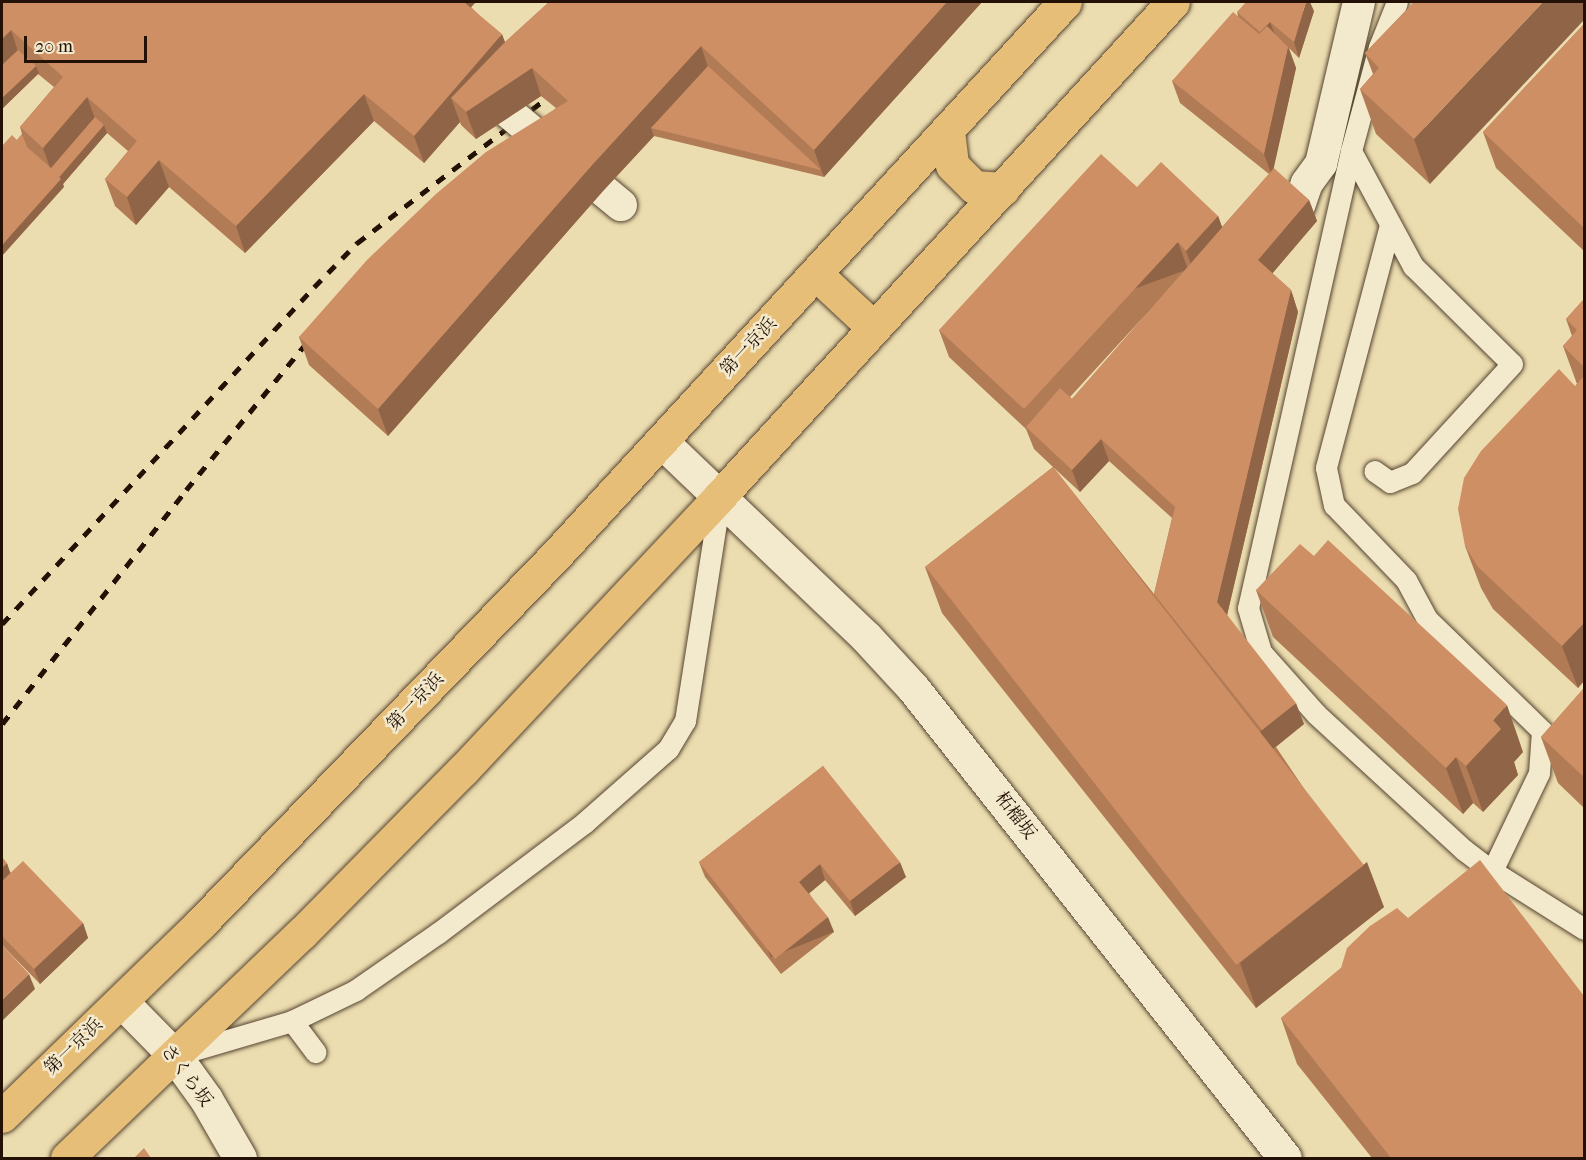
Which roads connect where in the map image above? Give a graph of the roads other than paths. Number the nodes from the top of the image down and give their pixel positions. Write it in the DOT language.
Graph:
graph roads {
  1 [pos="1065,2"];
  2 [pos="1173,2"];
  3 [pos="1359,2"];
  4 [pos="1397,2"];
  5 [pos="457,70"];
  6 [pos="948,131"];
  7 [pos="1351,151"];
  8 [pos="1003,189"];
  9 [pos="621,205"];
  10 [pos="1299,206"];
  11 [pos="1389,225"];
  12 [pos="816,274"];
  13 [pos="874,328"];
  14 [pos="662,442"];
  15 [pos="1374,471"];
  16 [pos="720,496"];
  17 [pos="1492,871"];
  18 [pos="1584,929"];
  19 [pos="122,1002"];
  20 [pos="292,1021"];
  21 [pos="315,1052"];
  22 [pos="175,1056"];
  23 [pos="2,1116"];
  24 [pos="67,1158"];
  25 [pos="240,1158"];
  26 [pos="1285,1158"];
  1 -- 6 [label="highway, 第一京浜"];
  2 -- 8 [label="highway"];
  3 -- 10 [label="street"];
  4 -- 7 [label="lane"];
  5 -- 9 [label="street, bridge"];
  6 -- 8 [label="highway"];
  6 -- 12 [label="highway, 第一京浜"];
  7 -- 11 [label="lane"];
  7 -- 17 [label="lane"];
  8 -- 13 [label="highway"];
  11 -- 15 [label="lane"];
  11 -- 17 [label="lane"];
  12 -- 13 [label="highway"];
  12 -- 14 [label="highway, 第一京浜"];
  13 -- 16 [label="highway"];
  14 -- 16 [label="street, 柘榴坂"];
  14 -- 19 [label="highway, 第一京浜"];
  16 -- 20 [label="lane"];
  16 -- 22 [label="highway"];
  16 -- 26 [label="street, 柘榴坂"];
  17 -- 18 [label="lane"];
  19 -- 22 [label="street, さくら坂"];
  19 -- 23 [label="highway, 第一京浜"];
  20 -- 21 [label="lane"];
  20 -- 22 [label="lane"];
  22 -- 24 [label="highway"];
  22 -- 25 [label="street, さくら坂"];
}
